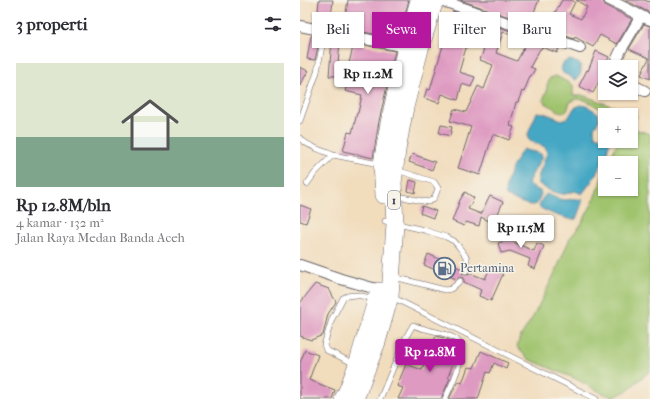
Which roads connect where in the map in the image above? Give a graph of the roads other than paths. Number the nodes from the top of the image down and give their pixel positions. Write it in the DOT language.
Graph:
graph roads {
  1 [pos="419,0"];
  2 [pos="435,0"];
  3 [pos="440,0"];
  4 [pos="608,0"];
  5 [pos="416,12"];
  6 [pos="645,18"];
  7 [pos="300,26"];
  8 [pos="312,28"];
  9 [pos="322,48"];
  10 [pos="406,48"];
  11 [pos="580,48"];
  12 [pos="616,60"];
  13 [pos="638,88"];
  14 [pos="645,91"];
  15 [pos="300,121"];
  16 [pos="300,138"];
  17 [pos="333,155"];
  18 [pos="388,167"];
  19 [pos="306,184"];
  20 [pos="394,195"];
  21 [pos="390,223"];
  22 [pos="300,265"];
  23 [pos="466,271"];
  24 [pos="460,281"];
  25 [pos="384,291"];
  26 [pos="362,366"];
  27 [pos="343,399"];
  28 [pos="355,399"];
  29 [pos="380,399"];
  30 [pos="445,399"];
  31 [pos="596,399"];
  1 -- 5 [label="highway, 1"];
  2 -- 18 [label="highway, 1"];
  3 -- 11 [label="street"];
  4 -- 6 [label="street"];
  6 -- 12 [label="street"];
  7 -- 8 [label="street"];
  9 -- 15 [label="lane"];
  10 -- 18 [label="highway, 1"];
  13 -- 14 [label="street"];
  16 -- 17 [label="lane"];
  17 -- 18 [label="lane"];
  17 -- 19 [label="lane"];
  18 -- 20 [label="highway, 1"];
  18 -- 20 [label="lane"];
  18 -- 21 [label="highway, 1"];
  20 -- 21 [label="highway, 1"];
  21 -- 23 [label="lane"];
  21 -- 25 [label="highway, 1"];
  22 -- 25 [label="street"];
  24 -- 25 [label="lane"];
  25 -- 26 [label="highway, 1"];
  25 -- 26 [label="lane"];
  25 -- 31 [label="lane"];
  26 -- 27 [label="highway, 1"];
  26 -- 28 [label="highway, 1"];
  29 -- 30 [label="lane"];
}
